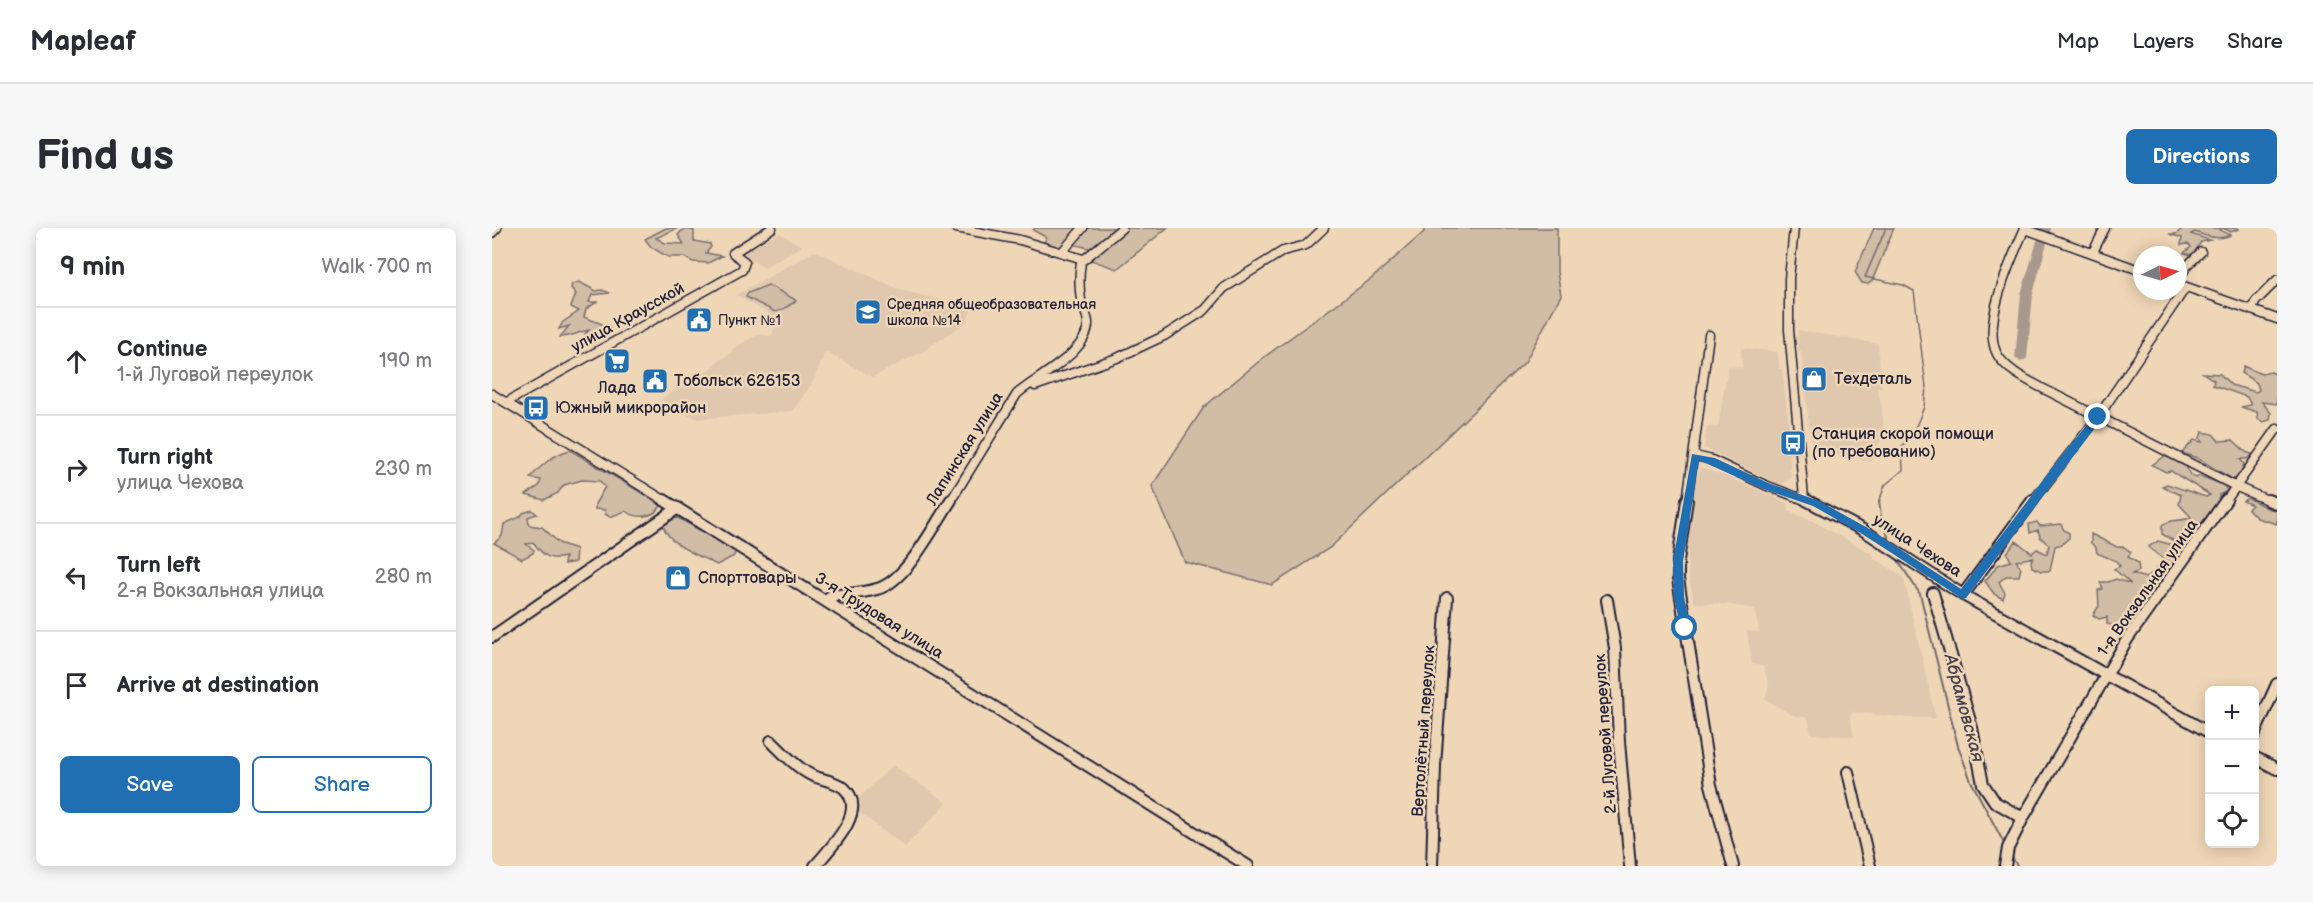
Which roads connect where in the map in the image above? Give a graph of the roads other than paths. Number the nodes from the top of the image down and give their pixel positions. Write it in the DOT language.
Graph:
graph roads {
  1 [pos="497,228"];
  2 [pos="772,228"];
  3 [pos="956,228"];
  4 [pos="1083,228"];
  5 [pos="1122,228"];
  6 [pos="1324,228"];
  7 [pos="1794,228"];
  8 [pos="2025,228"];
  9 [pos="2105,228"];
  10 [pos="987,230"];
  11 [pos="492,233"];
  12 [pos="1062,252"];
  13 [pos="2093,252"];
  14 [pos="2201,252"];
  15 [pos="1083,259"];
  16 [pos="2187,266"];
  17 [pos="2133,268"];
  18 [pos="2277,280"];
  19 [pos="2187,286"];
  20 [pos="2171,300"];
  21 [pos="2251,310"];
  22 [pos="2277,319"];
  23 [pos="1709,335"];
  24 [pos="492,394"];
  25 [pos="1017,394"];
  26 [pos="507,402"];
  27 [pos="2098,417"];
  28 [pos="2277,429"];
  29 [pos="1695,456"];
  30 [pos="2237,487"];
  31 [pos="1804,498"];
  32 [pos="2277,504"];
  33 [pos="678,508"];
  34 [pos="1932,593"];
  35 [pos="1963,595"];
  36 [pos="1447,598"];
  37 [pos="826,600"];
  38 [pos="1607,600"];
  39 [pos="492,637"];
  40 [pos="2106,676"];
  41 [pos="2277,684"];
  42 [pos="2259,724"];
  43 [pos="2205,729"];
  44 [pos="771,741"];
  45 [pos="2259,760"];
  46 [pos="2277,769"];
  47 [pos="1848,772"];
  48 [pos="2023,818"];
  49 [pos="814,866"];
  50 [pos="1248,866"];
  51 [pos="1432,866"];
  52 [pos="1630,866"];
  53 [pos="1733,866"];
  54 [pos="1870,866"];
  55 [pos="2005,866"];
  1 -- 11 [label="street"];
  2 -- 26 [label="street, улица Краусской"];
  3 -- 10 [label="street"];
  4 -- 12 [label="street"];
  5 -- 15 [label="street"];
  6 -- 25 [label="street"];
  7 -- 31 [label="street"];
  8 -- 13 [label="street"];
  8 -- 27 [label="street"];
  9 -- 13 [label="street"];
  10 -- 12 [label="street"];
  12 -- 15 [label="street"];
  13 -- 17 [label="street"];
  14 -- 16 [label="street"];
  15 -- 25 [label="street, Лапинская улица"];
  18 -- 21 [label="street"];
  19 -- 21 [label="street"];
  20 -- 27 [label="street"];
  21 -- 22 [label="street"];
  23 -- 29 [label="street"];
  24 -- 26 [label="street, 3-я Трудовая улица"];
  25 -- 37 [label="street, Лапинская улица"];
  26 -- 33 [label="street, 3-я Трудовая улица"];
  27 -- 30 [label="street"];
  27 -- 35 [label="street"];
  28 -- 30 [label="street, 1-я Вокзальная улица"];
  29 -- 31 [label="street, улица Чехова"];
  29 -- 53 [label="street"];
  30 -- 32 [label="street"];
  30 -- 40 [label="street, 1-я Вокзальная улица"];
  31 -- 35 [label="street, улица Чехова"];
  33 -- 37 [label="street, 3-я Трудовая улица"];
  33 -- 39 [label="street"];
  34 -- 48 [label="street"];
  35 -- 40 [label="street, улица Чехова"];
  36 -- 51 [label="street, Вертолётный переулок"];
  37 -- 50 [label="street, 3-я Трудовая улица"];
  38 -- 52 [label="street, 2-й Луговой переулок"];
  40 -- 43 [label="street, улица Чехова"];
  40 -- 48 [label="street, 1-я Вокзальная улица"];
  41 -- 42 [label="street"];
  44 -- 49 [label="street"];
  45 -- 46 [label="street"];
  47 -- 54 [label="street"];
  48 -- 55 [label="street, 1-я Вокзальная улица"];
}
